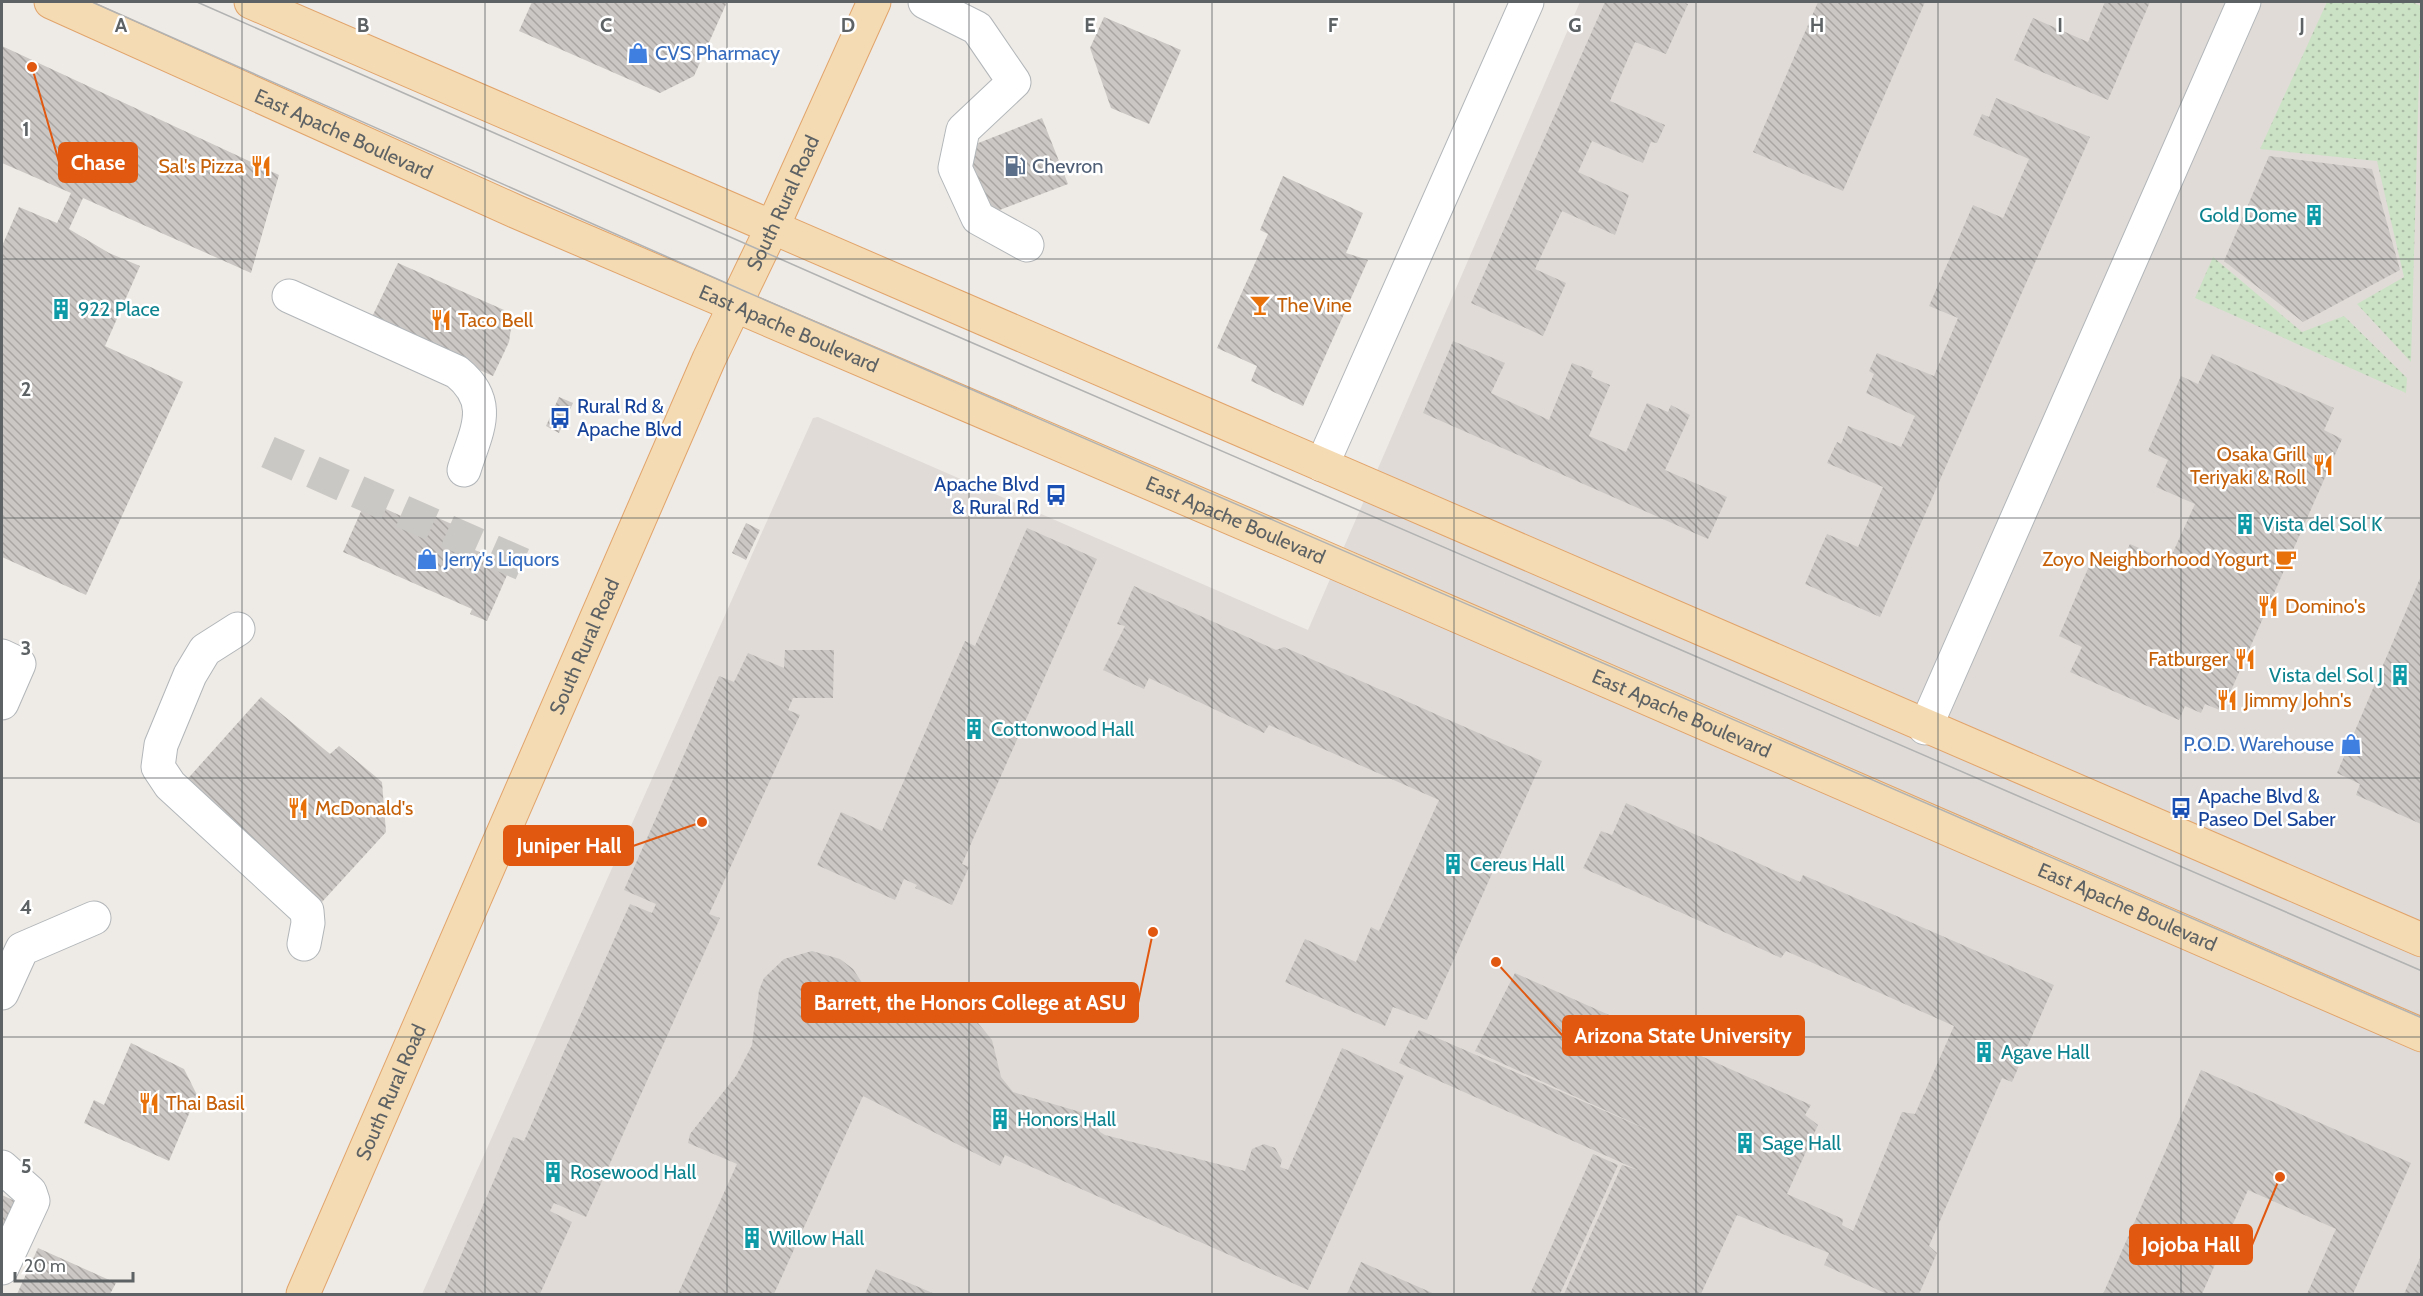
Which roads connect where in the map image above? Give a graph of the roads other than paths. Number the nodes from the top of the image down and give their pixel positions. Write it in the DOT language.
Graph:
graph roads {
  1 [pos="51,2"];
  2 [pos="251,2"];
  3 [pos="874,2"];
  4 [pos="925,2"];
  5 [pos="1527,2"];
  6 [pos="2244,2"];
  7 [pos="773,226"];
  8 [pos="1027,245"];
  9 [pos="290,296"];
  10 [pos="733,306"];
  11 [pos="1322,465"];
  12 [pos="464,470"];
  13 [pos="238,628"];
  14 [pos="2,656"];
  15 [pos="2,703"];
  16 [pos="1925,728"];
  17 [pos="94,918"];
  18 [pos="2421,940"];
  19 [pos="304,944"];
  20 [pos="2,993"];
  21 [pos="2421,1035"];
  22 [pos="2,1167"];
  23 [pos="2,1268"];
  24 [pos="303,1294"];
  1 -- 10 [label="main road, East Apache Boulevard"];
  2 -- 7 [label="main road"];
  3 -- 7 [label="main road, South Rural Road"];
  4 -- 8 [label="lane"];
  5 -- 11 [label="lane"];
  6 -- 16 [label="lane"];
  7 -- 10 [label="main road, South Rural Road"];
  7 -- 11 [label="main road"];
  9 -- 12 [label="lane"];
  10 -- 21 [label="main road, East Apache Boulevard"];
  10 -- 24 [label="main road, South Rural Road"];
  11 -- 16 [label="main road"];
  13 -- 19 [label="lane"];
  14 -- 15 [label="lane"];
  16 -- 18 [label="main road"];
  17 -- 20 [label="lane"];
  22 -- 23 [label="lane"];
}
